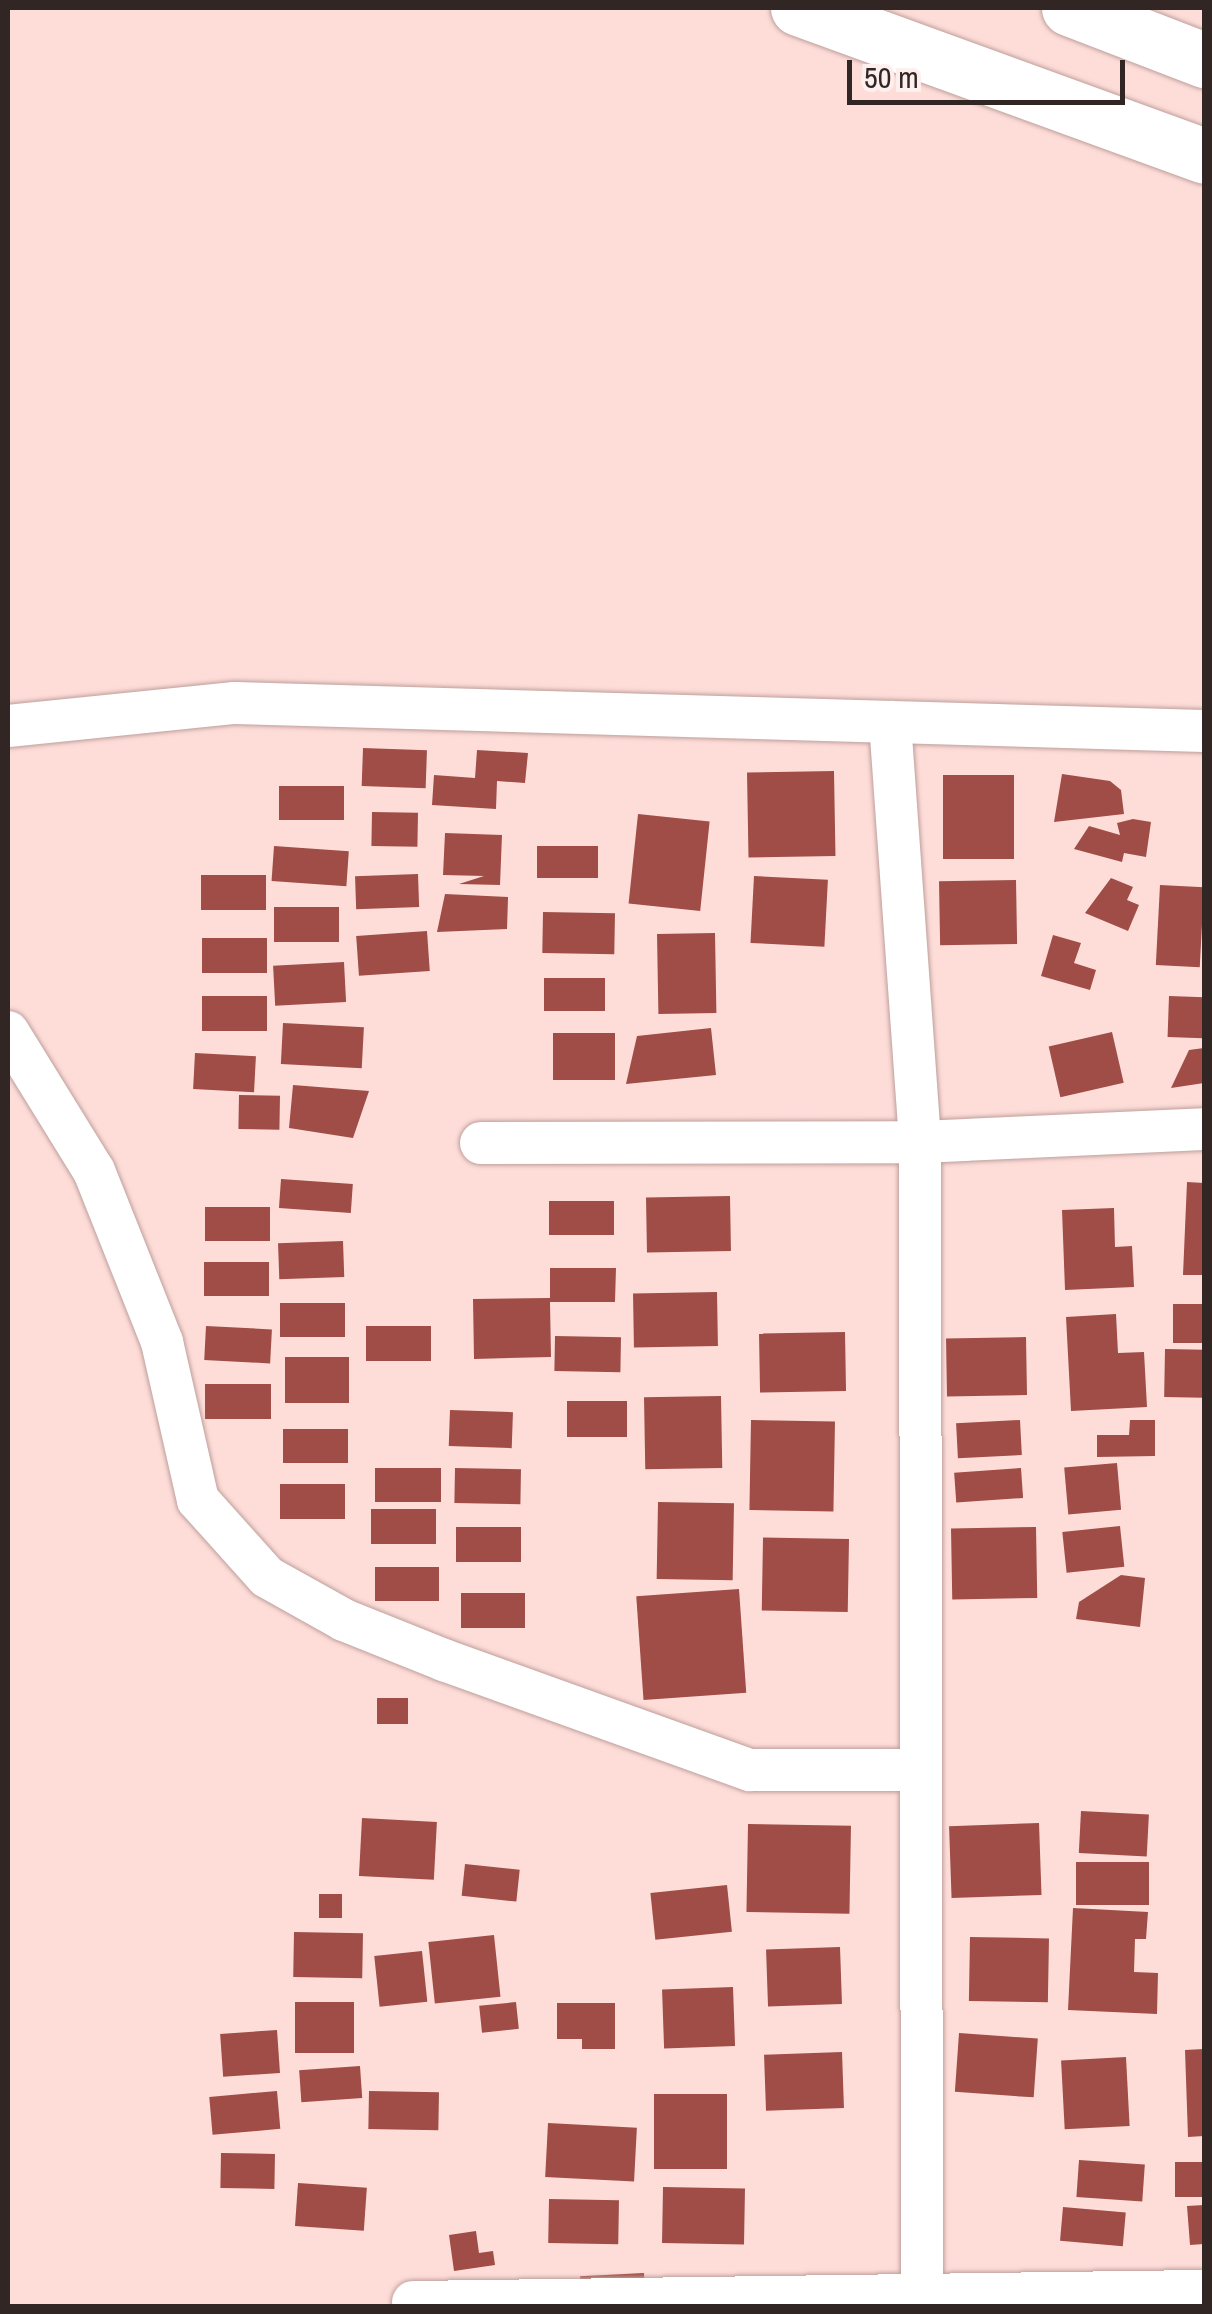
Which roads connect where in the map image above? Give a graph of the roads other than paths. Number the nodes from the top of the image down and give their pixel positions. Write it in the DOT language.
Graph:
graph roads {
  1 [pos="798,8"];
  2 [pos="1070,8"];
  3 [pos="1204,60"];
  4 [pos="1204,156"];
  5 [pos="890,722"];
  6 [pos="8,726"];
  7 [pos="1204,731"];
  8 [pos="8,1032"];
  9 [pos="1204,1129"];
  10 [pos="920,1142"];
  11 [pos="480,1144"];
  12 [pos="921,1770"];
  13 [pos="1204,2291"];
  14 [pos="413,2302"];
  15 [pos="922,2302"];
  1 -- 4 [label="street"];
  2 -- 3 [label="street"];
  5 -- 6 [label="street"];
  5 -- 7 [label="street"];
  5 -- 10 [label="street"];
  8 -- 12 [label="street"];
  9 -- 10 [label="street"];
  10 -- 11 [label="street"];
  10 -- 12 [label="street"];
  12 -- 15 [label="street"];
  13 -- 15 [label="street"];
  14 -- 15 [label="street"];
}
